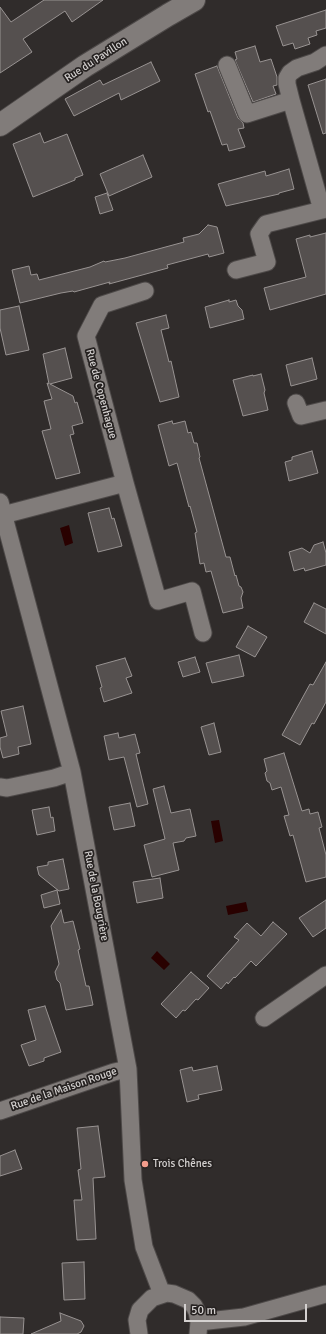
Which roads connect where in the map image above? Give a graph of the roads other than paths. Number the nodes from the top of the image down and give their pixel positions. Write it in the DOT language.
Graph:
graph roads {
  1 [pos="194,0"];
  2 [pos="326,55"];
  3 [pos="227,66"];
  4 [pos="291,100"];
  5 [pos="0,124"];
  6 [pos="324,209"];
  7 [pos="236,270"];
  8 [pos="145,291"];
  9 [pos="296,403"];
  10 [pos="326,410"];
  11 [pos="125,483"];
  12 [pos="2,509"];
  13 [pos="204,633"];
  14 [pos="72,772"];
  15 [pos="0,787"];
  16 [pos="326,975"];
  17 [pos="264,1018"];
  18 [pos="128,1068"];
  19 [pos="0,1111"];
  20 [pos="162,1294"];
  21 [pos="326,1294"];
  22 [pos="199,1328"];
  23 [pos="139,1334"];
  1 -- 5 [label="street, Rue du Pavillon"];
  2 -- 4 [label="street"];
  3 -- 4 [label="street"];
  4 -- 6 [label="street"];
  6 -- 7 [label="street"];
  8 -- 11 [label="street, Rue de Copenhague"];
  9 -- 10 [label="street"];
  11 -- 12 [label="street"];
  11 -- 13 [label="street, Rue de Copenhague"];
  12 -- 14 [label="street, Rue de la Bougrière"];
  14 -- 15 [label="street"];
  14 -- 18 [label="street, Rue de la Bougrière"];
  16 -- 17 [label="street"];
  18 -- 19 [label="street, Rue de la Maison Rouge"];
  18 -- 20 [label="street, Rue de la Bougrière"];
  20 -- 22 [label="street"];
  20 -- 23 [label="street"];
  21 -- 22 [label="street"];
}
